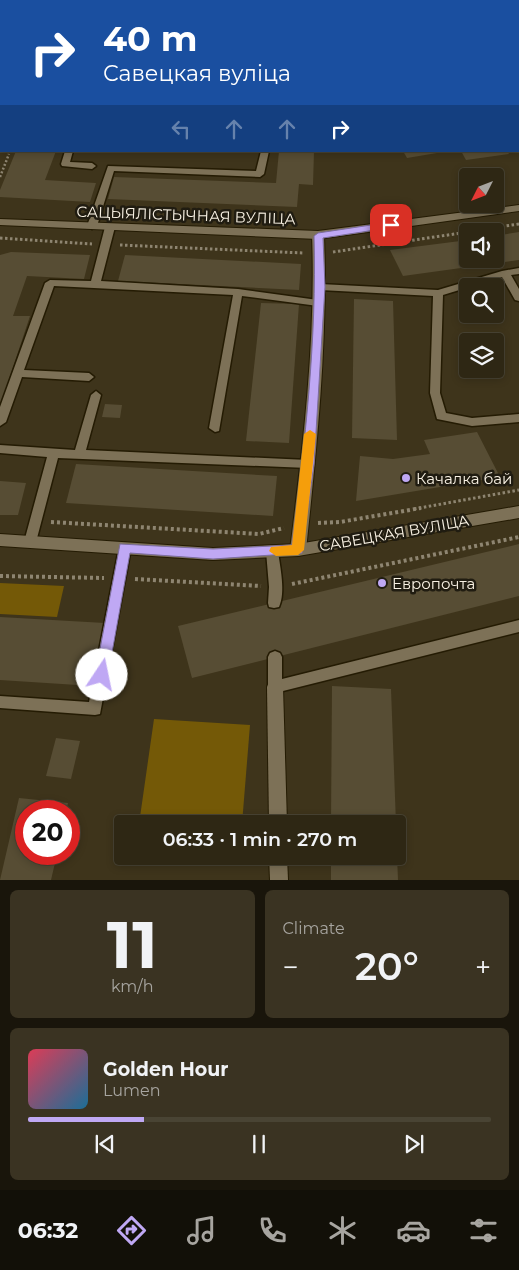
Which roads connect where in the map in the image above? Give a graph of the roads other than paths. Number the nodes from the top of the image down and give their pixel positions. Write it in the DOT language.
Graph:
graph roads {
  1 [pos="69,152"];
  2 [pos="265,152"];
  3 [pos="92,166"];
  4 [pos="519,208"];
  5 [pos="0,222"];
  6 [pos="92,226"];
  7 [pos="110,227"];
  8 [pos="318,236"];
  9 [pos="519,271"];
  10 [pos="505,273"];
  11 [pos="95,284"];
  12 [pos="320,287"];
  13 [pos="238,292"];
  14 [pos="438,293"];
  15 [pos="519,298"];
  16 [pos="318,302"];
  17 [pos="19,373"];
  18 [pos="89,378"];
  19 [pos="96,395"];
  20 [pos="519,418"];
  21 [pos="0,422"];
  22 [pos="215,428"];
  23 [pos="0,449"];
  24 [pos="54,453"];
  25 [pos="79,454"];
  26 [pos="308,464"];
  27 [pos="519,512"];
  28 [pos="0,540"];
  29 [pos="30,542"];
  30 [pos="125,548"];
  31 [pos="298,550"];
  32 [pos="272,551"];
  33 [pos="274,603"];
  34 [pos="519,626"];
  35 [pos="275,657"];
  36 [pos="275,687"];
  37 [pos="0,702"];
  38 [pos="278,815"];
  39 [pos="278,865"];
  40 [pos="279,880"];
  1 -- 3 [label="lane"];
  2 -- 6 [label="lane"];
  4 -- 8 [label="street, САЦЫЯЛІСТЫЧНАЯ ВУЛІЦА"];
  5 -- 6 [label="street, САЦЫЯЛІСТЫЧНАЯ ВУЛІЦА"];
  6 -- 7 [label="street, САЦЫЯЛІСТЫЧНАЯ ВУЛІЦА"];
  7 -- 8 [label="street, САЦЫЯЛІСТЫЧНАЯ ВУЛІЦА"];
  7 -- 11 [label="lane"];
  8 -- 12 [label="street"];
  9 -- 10 [label="lane"];
  10 -- 14 [label="lane"];
  10 -- 15 [label="lane"];
  11 -- 13 [label="lane"];
  11 -- 17 [label="lane"];
  12 -- 14 [label="lane"];
  12 -- 16 [label="street"];
  13 -- 16 [label="lane"];
  13 -- 22 [label="lane"];
  14 -- 20 [label="lane"];
  16 -- 26 [label="street"];
  17 -- 18 [label="lane"];
  17 -- 21 [label="lane"];
  19 -- 25 [label="lane"];
  23 -- 24 [label="lane"];
  24 -- 25 [label="lane"];
  24 -- 29 [label="lane"];
  25 -- 26 [label="lane"];
  26 -- 31 [label="street"];
  27 -- 31 [label="street, САВЕЦКАЯ ВУЛІЦА"];
  28 -- 29 [label="street, САВЕЦКАЯ ВУЛІЦА"];
  29 -- 30 [label="street, САВЕЦКАЯ ВУЛІЦА"];
  30 -- 32 [label="street, САВЕЦКАЯ ВУЛІЦА"];
  30 -- 37 [label="lane"];
  31 -- 32 [label="street, САВЕЦКАЯ ВУЛІЦА"];
  32 -- 33 [label="lane"];
  34 -- 36 [label="lane"];
  35 -- 36 [label="lane"];
  36 -- 38 [label="street"];
  39 -- 40 [label="street"];
}
